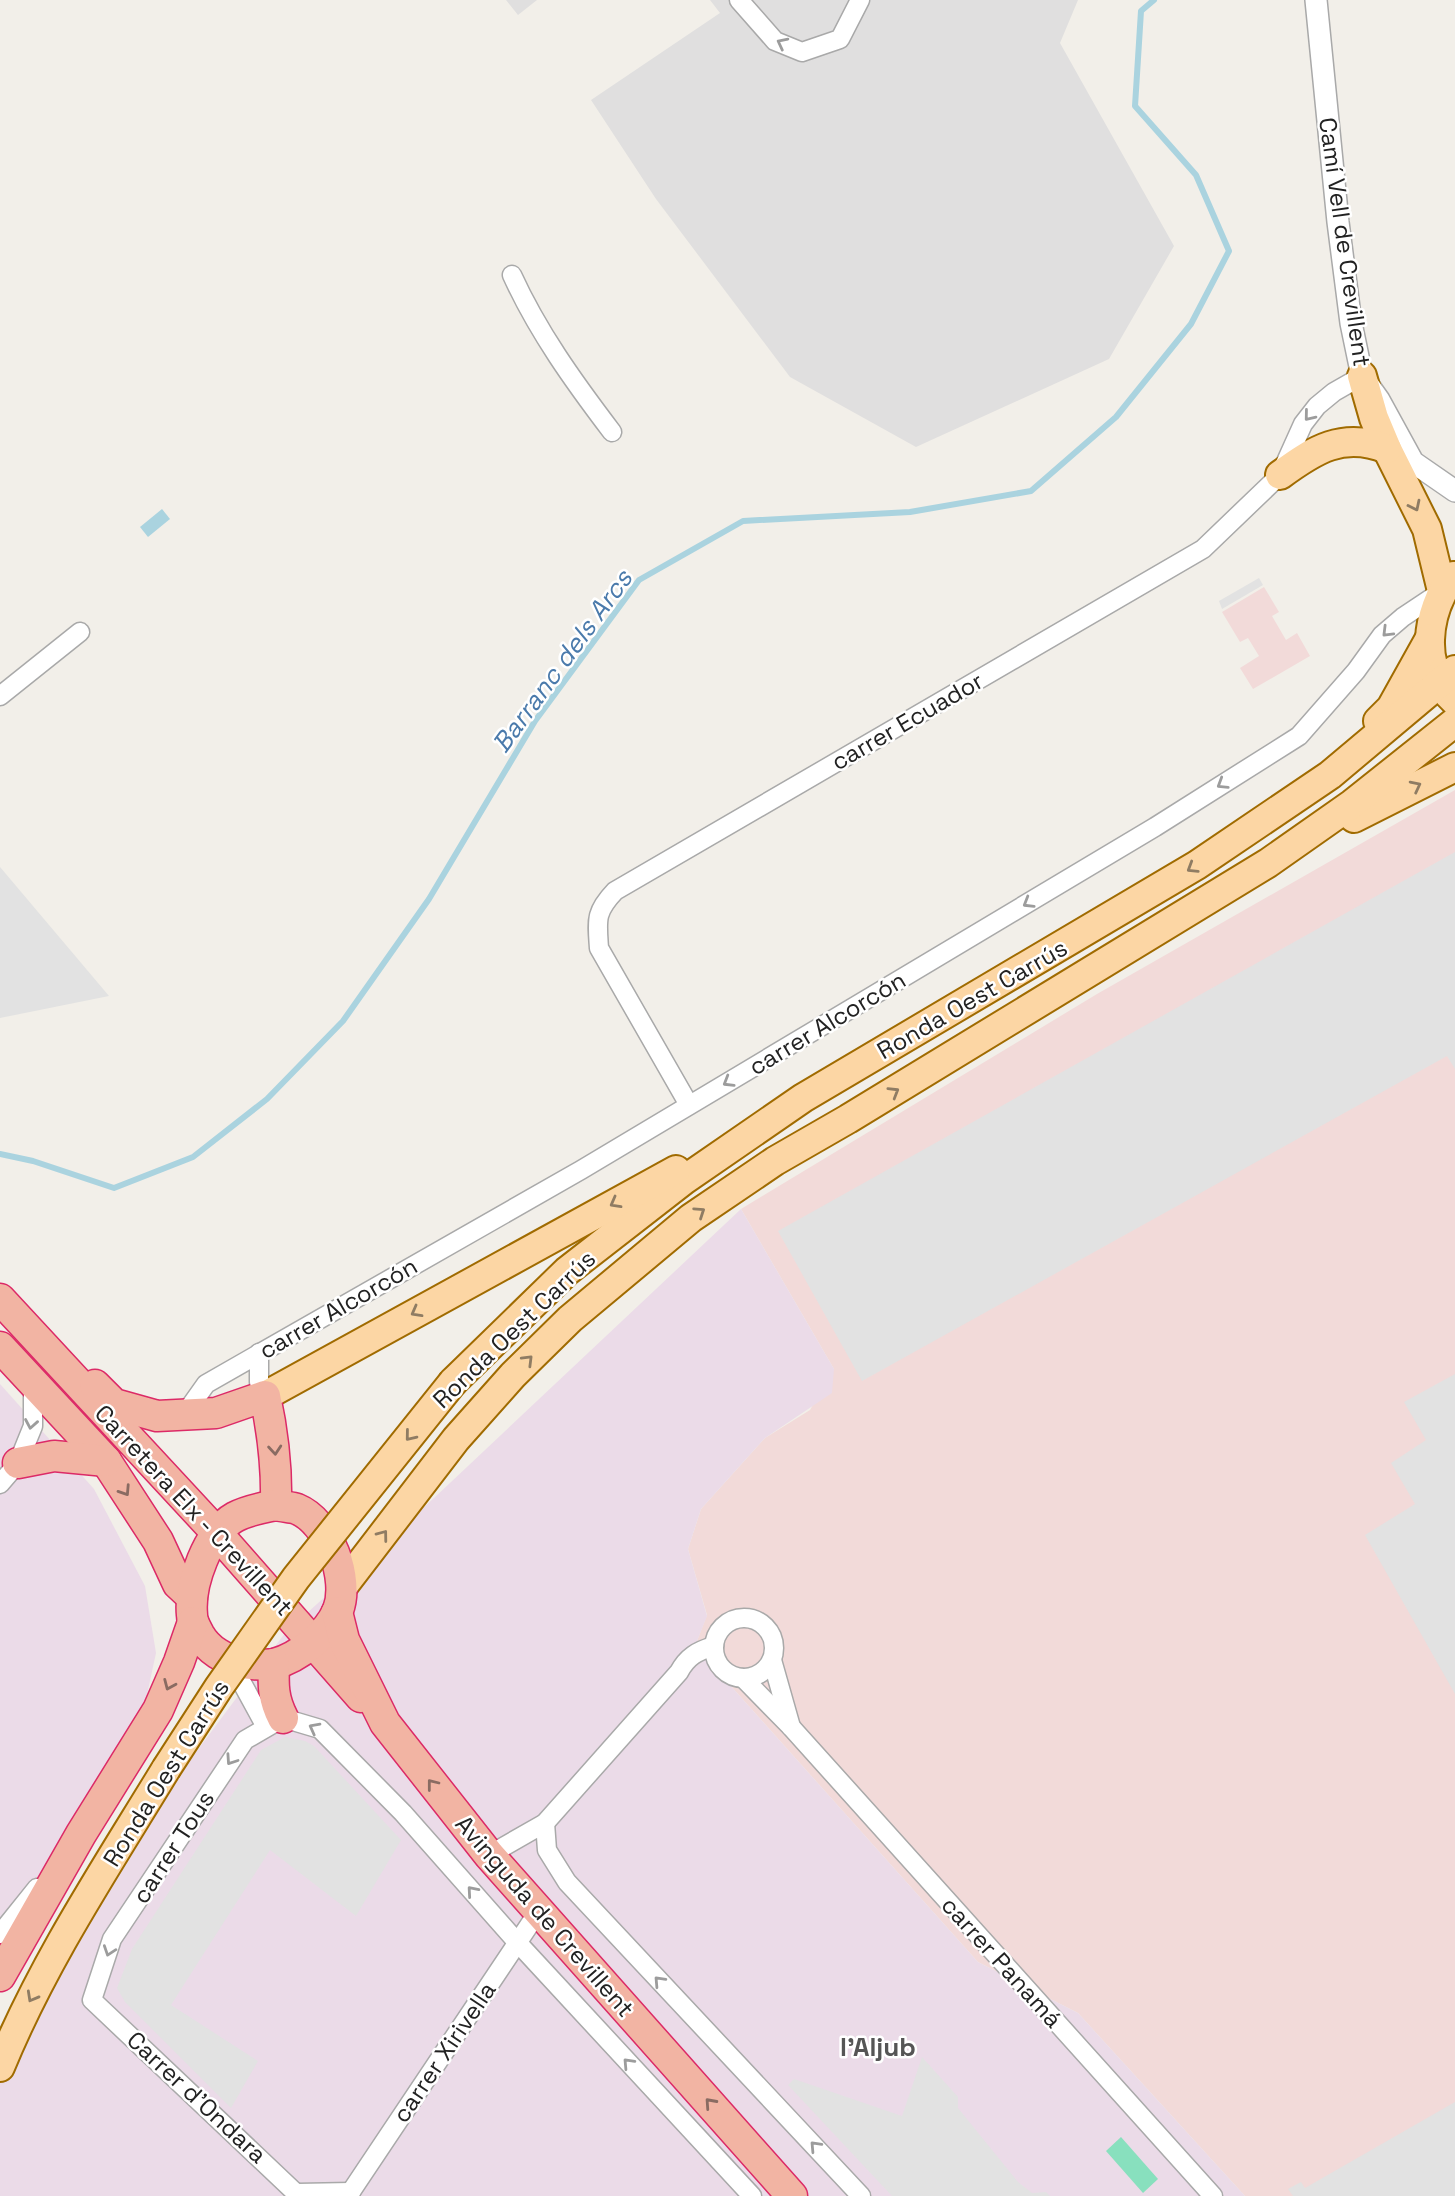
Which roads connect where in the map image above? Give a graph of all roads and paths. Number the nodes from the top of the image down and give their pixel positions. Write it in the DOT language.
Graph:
graph roads {
  1 [pos="739,0"];
  2 [pos="860,0"];
  3 [pos="1316,0"];
  4 [pos="512,275"];
  5 [pos="1362,376"];
  6 [pos="612,432"];
  7 [pos="1387,449"];
  8 [pos="1280,475"];
  9 [pos="1455,491"];
  10 [pos="1448,582"];
  11 [pos="80,632"];
  12 [pos="1430,638"];
  13 [pos="1450,685"];
  14 [pos="0,696"];
  15 [pos="1455,722"];
  16 [pos="1455,767"];
  17 [pos="1330,775"];
  18 [pos="1268,863"];
  19 [pos="803,1098"];
  20 [pos="689,1105"];
  21 [pos="6,1305"];
  22 [pos="0,1347"];
  23 [pos="259,1353"];
  24 [pos="33,1383"];
  25 [pos="265,1396"];
  26 [pos="184,1415"];
  27 [pos="106,1461"];
  28 [pos="9,1473"];
  29 [pos="276,1505"];
  30 [pos="216,1532"];
  31 [pos="339,1600"];
  32 [pos="192,1609"];
  33 [pos="312,1642"];
  34 [pos="714,1646"];
  35 [pos="772,1660"];
  36 [pos="230,1661"];
  37 [pos="274,1664"];
  38 [pos="720,1667"];
  39 [pos="678,1672"];
  40 [pos="743,1678"];
  41 [pos="275,1722"];
  42 [pos="385,1723"];
  43 [pos="791,1727"];
  44 [pos="545,1823"];
  45 [pos="81,1834"];
  46 [pos="489,1855"];
  47 [pos="538,1912"];
  48 [pos="0,1934"];
  49 [pos="517,1942"];
  50 [pos="0,1976"];
  51 [pos="92,2000"];
  52 [pos="0,2067"];
  53 [pos="755,2154"];
  54 [pos="744,2192"];
  55 [pos="299,2194"];
  56 [pos="349,2194"];
  57 [pos="792,2196"];
  58 [pos="861,2196"];
  59 [pos="1213,2196"];
  2 -- 1 [label="street, one-way"];
  3 -- 5 [label="street, Camí Vell de Crevillent"];
  4 -- 6 [label="street"];
  5 -- 7 [label="main road"];
  5 -- 8 [label="street, carrer Ecuador, one-way"];
  5 -- 9 [label="street, Camí Vell de Crevillent"];
  7 -- 8 [label="main road"];
  7 -- 10 [label="main road, one-way"];
  8 -- 20 [label="street, carrer Ecuador"];
  10 -- 12 [label="main road, Ronda Oest Carrús"];
  10 -- 20 [label="street, carrer Alcorcón, one-way"];
  11 -- 14 [label="street"];
  12 -- 13 [label="main road, Ronda Oest Carrús"];
  12 -- 17 [label="main road, Ronda Oest Carrús"];
  13 -- 17 [label="main road, Ronda Oest Carrús"];
  15 -- 18 [label="main road, Ronda Oest Carrús"];
  18 -- 16 [label="main road, Ronda Oest Carrús, one-way"];
  17 -- 19 [label="main road, Ronda Oest Carrús, one-way"];
  31 -- 18 [label="main road, Ronda Oest Carrús, one-way"];
  19 -- 25 [label="main road, one-way"];
  19 -- 52 [label="main road, Ronda Oest Carrús, one-way, bridge"];
  20 -- 23 [label="street, carrer Alcorcón"];
  21 -- 26 [label="highway"];
  21 -- 30 [label="highway, Carretera Elx - Crevillent"];
  22 -- 24 [label="highway, Carretera Elx - Crevillent"];
  23 -- 25 [label="street"];
  23 -- 26 [label="street, carrer Alcorcón"];
  24 -- 27 [label="highway, Carretera Elx - Crevillent"];
  24 -- 28 [label="street, one-way"];
  25 -- 26 [label="highway"];
  25 -- 29 [label="highway, one-way"];
  27 -- 28 [label="highway"];
  27 -- 32 [label="highway, Carretera Elx - Crevillent, one-way"];
  29 -- 30 [label="highway"];
  29 -- 31 [label="highway, Avinguda de Crevillent"];
  30 -- 32 [label="highway, Ronda Oest Carrús"];
  30 -- 33 [label="highway, Carretera Elx - Crevillent"];
  31 -- 33 [label="highway"];
  31 -- 42 [label="highway, Avinguda de Crevillent"];
  32 -- 36 [label="highway, Carretera Elx - Crevillent"];
  32 -- 45 [label="highway, Ronda Oest Carrús, one-way"];
  33 -- 37 [label="highway"];
  33 -- 42 [label="highway, Carretera Elx - Crevillent"];
  34 -- 35 [label="street"];
  34 -- 38 [label="street"];
  34 -- 39 [label="street"];
  35 -- 40 [label="street"];
  35 -- 43 [label="street, carrer Panamá"];
  36 -- 37 [label="highway"];
  36 -- 41 [label="street"];
  37 -- 41 [label="highway"];
  38 -- 39 [label="street"];
  38 -- 40 [label="street"];
  39 -- 44 [label="street"];
  40 -- 43 [label="street, carrer Panamá"];
  49 -- 41 [label="street, Avinguda de Crevillent, one-way"];
  41 -- 51 [label="street, carrer Tous, one-way"];
  46 -- 42 [label="highway, Avinguda de Crevillent, one-way"];
  43 -- 59 [label="street, carrer Panamá"];
  44 -- 46 [label="street"];
  58 -- 44 [label="street, Avinguda de Crevillent, one-way"];
  45 -- 48 [label="street"];
  45 -- 50 [label="highway, Ronda Oest Carrús"];
  46 -- 47 [label="highway, Avinguda de Crevillent"];
  47 -- 49 [label="street, carrer Xirivella"];
  53 -- 47 [label="highway, Avinguda de Crevillent, one-way"];
  54 -- 49 [label="street, Avinguda de Crevillent, one-way"];
  49 -- 56 [label="street, carrer Xirivella"];
  51 -- 55 [label="street, Carrer d'Ondara"];
  53 -- 54 [label="street"];
  53 -- 57 [label="highway, Avinguda de Crevillent"];
  55 -- 56 [label="street, carrer Xirivella"];
}
